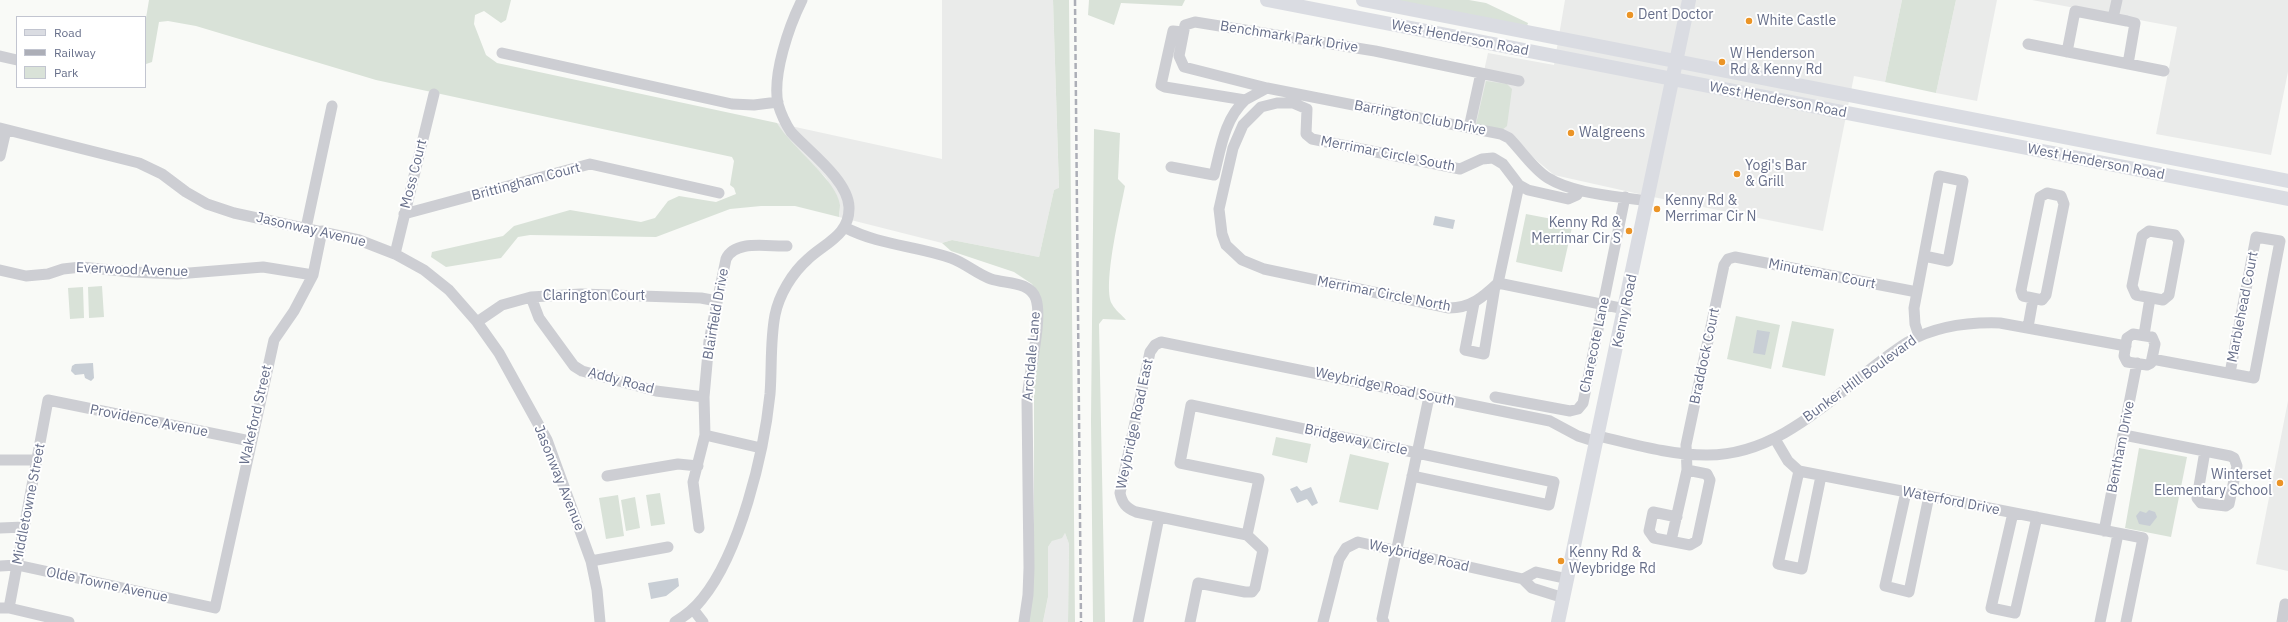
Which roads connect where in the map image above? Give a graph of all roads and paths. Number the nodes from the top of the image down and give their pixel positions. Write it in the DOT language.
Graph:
graph roads {
  1 [pos="802,0"];
  2 [pos="1267,0"];
  3 [pos="1363,0"];
  4 [pos="1689,0"];
  5 [pos="2117,0"];
  6 [pos="2113,18"];
  7 [pos="1183,32"];
  8 [pos="2028,44"];
  9 [pos="2067,52"];
  10 [pos="502,53"];
  11 [pos="0,56"];
  12 [pos="16,60"];
  13 [pos="1676,63"];
  14 [pos="2128,64"];
  15 [pos="2164,72"];
  16 [pos="1481,73"];
  17 [pos="1673,80"];
  18 [pos="1519,81"];
  19 [pos="1267,88"];
  20 [pos="434,94"];
  21 [pos="1245,100"];
  22 [pos="778,102"];
  23 [pos="332,106"];
  24 [pos="1469,128"];
  25 [pos="3,129"];
  26 [pos="0,156"];
  27 [pos="1171,167"];
  28 [pos="2288,181"];
  29 [pos="1518,185"];
  30 [pos="1580,190"];
  31 [pos="719,192"];
  32 [pos="1625,197"];
  33 [pos="2288,199"];
  34 [pos="1647,201"];
  35 [pos="1218,209"];
  36 [pos="404,214"];
  37 [pos="844,227"];
  38 [pos="306,228"];
  39 [pos="322,231"];
  40 [pos="787,246"];
  41 [pos="395,254"];
  42 [pos="1924,256"];
  43 [pos="1728,259"];
  44 [pos="0,270"];
  45 [pos="313,275"];
  46 [pos="1497,284"];
  47 [pos="1917,292"];
  48 [pos="531,297"];
  49 [pos="2033,298"];
  50 [pos="2150,298"];
  51 [pos="717,302"];
  52 [pos="1474,303"];
  53 [pos="1604,304"];
  54 [pos="1625,309"];
  55 [pos="476,322"];
  56 [pos="2028,327"];
  57 [pos="1919,336"];
  58 [pos="2144,336"];
  59 [pos="1168,342"];
  60 [pos="2126,346"];
  61 [pos="2152,359"];
  62 [pos="2137,363"];
  63 [pos="2230,373"];
  64 [pos="704,397"];
  65 [pos="1429,397"];
  66 [pos="1495,397"];
  67 [pos="48,400"];
  68 [pos="704,435"];
  69 [pos="2124,435"];
  70 [pos="1774,438"];
  71 [pos="1598,439"];
  72 [pos="250,442"];
  73 [pos="761,448"];
  74 [pos="2205,451"];
  75 [pos="1417,453"];
  76 [pos="1687,455"];
  77 [pos="0,460"];
  78 [pos="37,460"];
  79 [pos="698,466"];
  80 [pos="1687,470"];
  81 [pos="1799,471"];
  82 [pos="607,476"];
  83 [pos="1412,476"];
  84 [pos="1821,476"];
  85 [pos="1906,492"];
  86 [pos="1929,496"];
  87 [pos="2013,513"];
  88 [pos="1159,517"];
  89 [pos="1677,517"];
  90 [pos="2037,517"];
  91 [pos="24,527"];
  92 [pos="0,528"];
  93 [pos="699,528"];
  94 [pos="2104,531"];
  95 [pos="2118,534"];
  96 [pos="1247,535"];
  97 [pos="1671,541"];
  98 [pos="668,547"];
  99 [pos="1397,550"];
  100 [pos="591,561"];
  101 [pos="17,565"];
  102 [pos="0,566"];
  103 [pos="1568,579"];
  104 [pos="1522,580"];
  105 [pos="1564,598"];
  106 [pos="2285,604"];
  107 [pos="4,608"];
  108 [pos="215,608"];
  109 [pos="693,609"];
  110 [pos="69,622"];
  111 [pos="600,622"];
  112 [pos="675,622"];
  113 [pos="703,622"];
  114 [pos="1024,622"];
  115 [pos="1138,622"];
  116 [pos="1190,622"];
  117 [pos="1323,622"];
  118 [pos="1384,622"];
  119 [pos="1558,622"];
  120 [pos="2100,622"];
  121 [pos="2126,622"];
  122 [pos="2282,622"];
  1 -- 22 [label="street"];
  2 -- 17 [label="main road, West Henderson Road"];
  3 -- 13 [label="main road, West Henderson Road"];
  4 -- 13 [label="main road, Kenny Road"];
  5 -- 6 [label="street"];
  6 -- 9 [label="street"];
  6 -- 14 [label="street"];
  7 -- 16 [label="street, Benchmark Park Drive"];
  7 -- 19 [label="street"];
  7 -- 21 [label="street"];
  8 -- 9 [label="street"];
  9 -- 14 [label="street"];
  10 -- 22 [label="street"];
  11 -- 12 [label="street"];
  13 -- 17 [label="main road, Kenny Road"];
  13 -- 28 [label="main road, West Henderson Road"];
  14 -- 15 [label="street"];
  16 -- 18 [label="street, Benchmark Park Drive"];
  16 -- 24 [label="street"];
  17 -- 33 [label="main road, West Henderson Road"];
  17 -- 34 [label="main road, Kenny Road"];
  19 -- 21 [label="street"];
  19 -- 24 [label="street, Barrington Club Drive"];
  20 -- 36 [label="street, Moss Court"];
  21 -- 27 [label="street"];
  22 -- 37 [label="street"];
  23 -- 38 [label="street"];
  24 -- 30 [label="street, Barrington Club Drive"];
  25 -- 26 [label="street"];
  25 -- 38 [label="street, Jasonway Avenue"];
  29 -- 30 [label="street"];
  29 -- 35 [label="street, Merrimar Circle South"];
  29 -- 46 [label="street"];
  30 -- 32 [label="street"];
  31 -- 36 [label="street, Brittingham Court"];
  32 -- 34 [label="street"];
  32 -- 53 [label="street, Charecote Lane"];
  34 -- 54 [label="main road, Kenny Road"];
  35 -- 52 [label="street, Merrimar Circle North"];
  36 -- 41 [label="street, Moss Court"];
  37 -- 73 [label="street"];
  37 -- 114 [label="street, Archdale Lane"];
  38 -- 39 [label="street, Jasonway Avenue"];
  39 -- 41 [label="street, Jasonway Avenue"];
  39 -- 45 [label="street, Wakeford Street"];
  40 -- 51 [label="street, Blairfield Drive"];
  41 -- 55 [label="street, Jasonway Avenue"];
  42 -- 42 [label="street"];
  42 -- 47 [label="street"];
  43 -- 47 [label="street, Minuteman Court"];
  43 -- 76 [label="street, Braddock Court"];
  44 -- 45 [label="street, Everwood Avenue"];
  45 -- 72 [label="street, Wakeford Street"];
  46 -- 52 [label="street, Merrimar Circle North"];
  46 -- 52 [label="street"];
  46 -- 53 [label="street"];
  47 -- 57 [label="street"];
  48 -- 51 [label="street, Clarington Court"];
  48 -- 55 [label="street, Clarington Court"];
  48 -- 64 [label="street, Addy Road"];
  49 -- 49 [label="street"];
  49 -- 56 [label="street"];
  50 -- 50 [label="street"];
  50 -- 58 [label="street"];
  51 -- 64 [label="street, Blairfield Drive"];
  53 -- 54 [label="street"];
  53 -- 66 [label="street, Charecote Lane"];
  54 -- 71 [label="main road, Kenny Road"];
  55 -- 100 [label="street, Jasonway Avenue"];
  56 -- 57 [label="street, Bunker Hill Boulevard"];
  56 -- 60 [label="street, Bunker Hill Boulevard"];
  57 -- 70 [label="street, Bunker Hill Boulevard"];
  58 -- 60 [label="street"];
  58 -- 61 [label="street"];
  59 -- 65 [label="street, Weybridge Road South"];
  59 -- 88 [label="street, Weybridge Road East"];
  60 -- 62 [label="street"];
  61 -- 62 [label="street"];
  61 -- 63 [label="street"];
  62 -- 69 [label="street, Bentham Drive"];
  63 -- 63 [label="street, Marblehead Court"];
  64 -- 68 [label="street, Blairfield Drive"];
  65 -- 71 [label="street, Weybridge Road South"];
  65 -- 75 [label="street"];
  67 -- 72 [label="street, Providence Avenue"];
  67 -- 78 [label="street, Middletowne Street"];
  68 -- 73 [label="street"];
  68 -- 79 [label="street, Blairfield Drive"];
  69 -- 74 [label="street"];
  69 -- 94 [label="street, Bentham Drive"];
  70 -- 76 [label="street, Bunker Hill Boulevard"];
  70 -- 81 [label="street"];
  71 -- 76 [label="street, Bunker Hill Boulevard"];
  71 -- 103 [label="main road, Kenny Road"];
  72 -- 108 [label="street, Wakeford Street"];
  73 -- 109 [label="street"];
  74 -- 74 [label="street"];
  75 -- 83 [label="street"];
  75 -- 83 [label="street, Bridgeway Circle"];
  75 -- 96 [label="street, Bridgeway Circle"];
  76 -- 80 [label="street, Braddock Court"];
  77 -- 78 [label="street"];
  78 -- 91 [label="street, Middletowne Street"];
  79 -- 82 [label="street"];
  79 -- 93 [label="street, Blairfield Drive"];
  80 -- 89 [label="street, Braddock Court"];
  80 -- 97 [label="street"];
  81 -- 84 [label="street, Waterford Drive"];
  81 -- 84 [label="street"];
  83 -- 99 [label="street"];
  84 -- 85 [label="street, Waterford Drive"];
  85 -- 86 [label="street, Waterford Drive"];
  85 -- 86 [label="street"];
  86 -- 87 [label="street, Waterford Drive"];
  87 -- 90 [label="street, Waterford Drive"];
  87 -- 90 [label="street"];
  88 -- 96 [label="street, Weybridge Road East"];
  88 -- 115 [label="street"];
  89 -- 97 [label="street, Braddock Court"];
  89 -- 97 [label="street"];
  90 -- 94 [label="street, Waterford Drive"];
  91 -- 92 [label="street"];
  91 -- 101 [label="street, Middletowne Street"];
  94 -- 95 [label="street, Waterford Drive"];
  95 -- 120 [label="street"];
  95 -- 121 [label="street, Waterford Drive"];
  96 -- 116 [label="street"];
  98 -- 100 [label="street"];
  99 -- 104 [label="street, Weybridge Road"];
  99 -- 117 [label="street, Weybridge Road"];
  99 -- 118 [label="street"];
  100 -- 111 [label="street, Jasonway Avenue"];
  101 -- 102 [label="street, Olde Towne Avenue"];
  101 -- 107 [label="street, Middletowne Street"];
  101 -- 108 [label="street, Olde Towne Avenue"];
  103 -- 104 [label="street"];
  103 -- 105 [label="main road, Kenny Road"];
  104 -- 105 [label="street, Weybridge Road"];
  105 -- 119 [label="main road, Kenny Road"];
  106 -- 122 [label="street"];
  107 -- 110 [label="street"];
  109 -- 112 [label="street"];
  109 -- 113 [label="street"];
}
